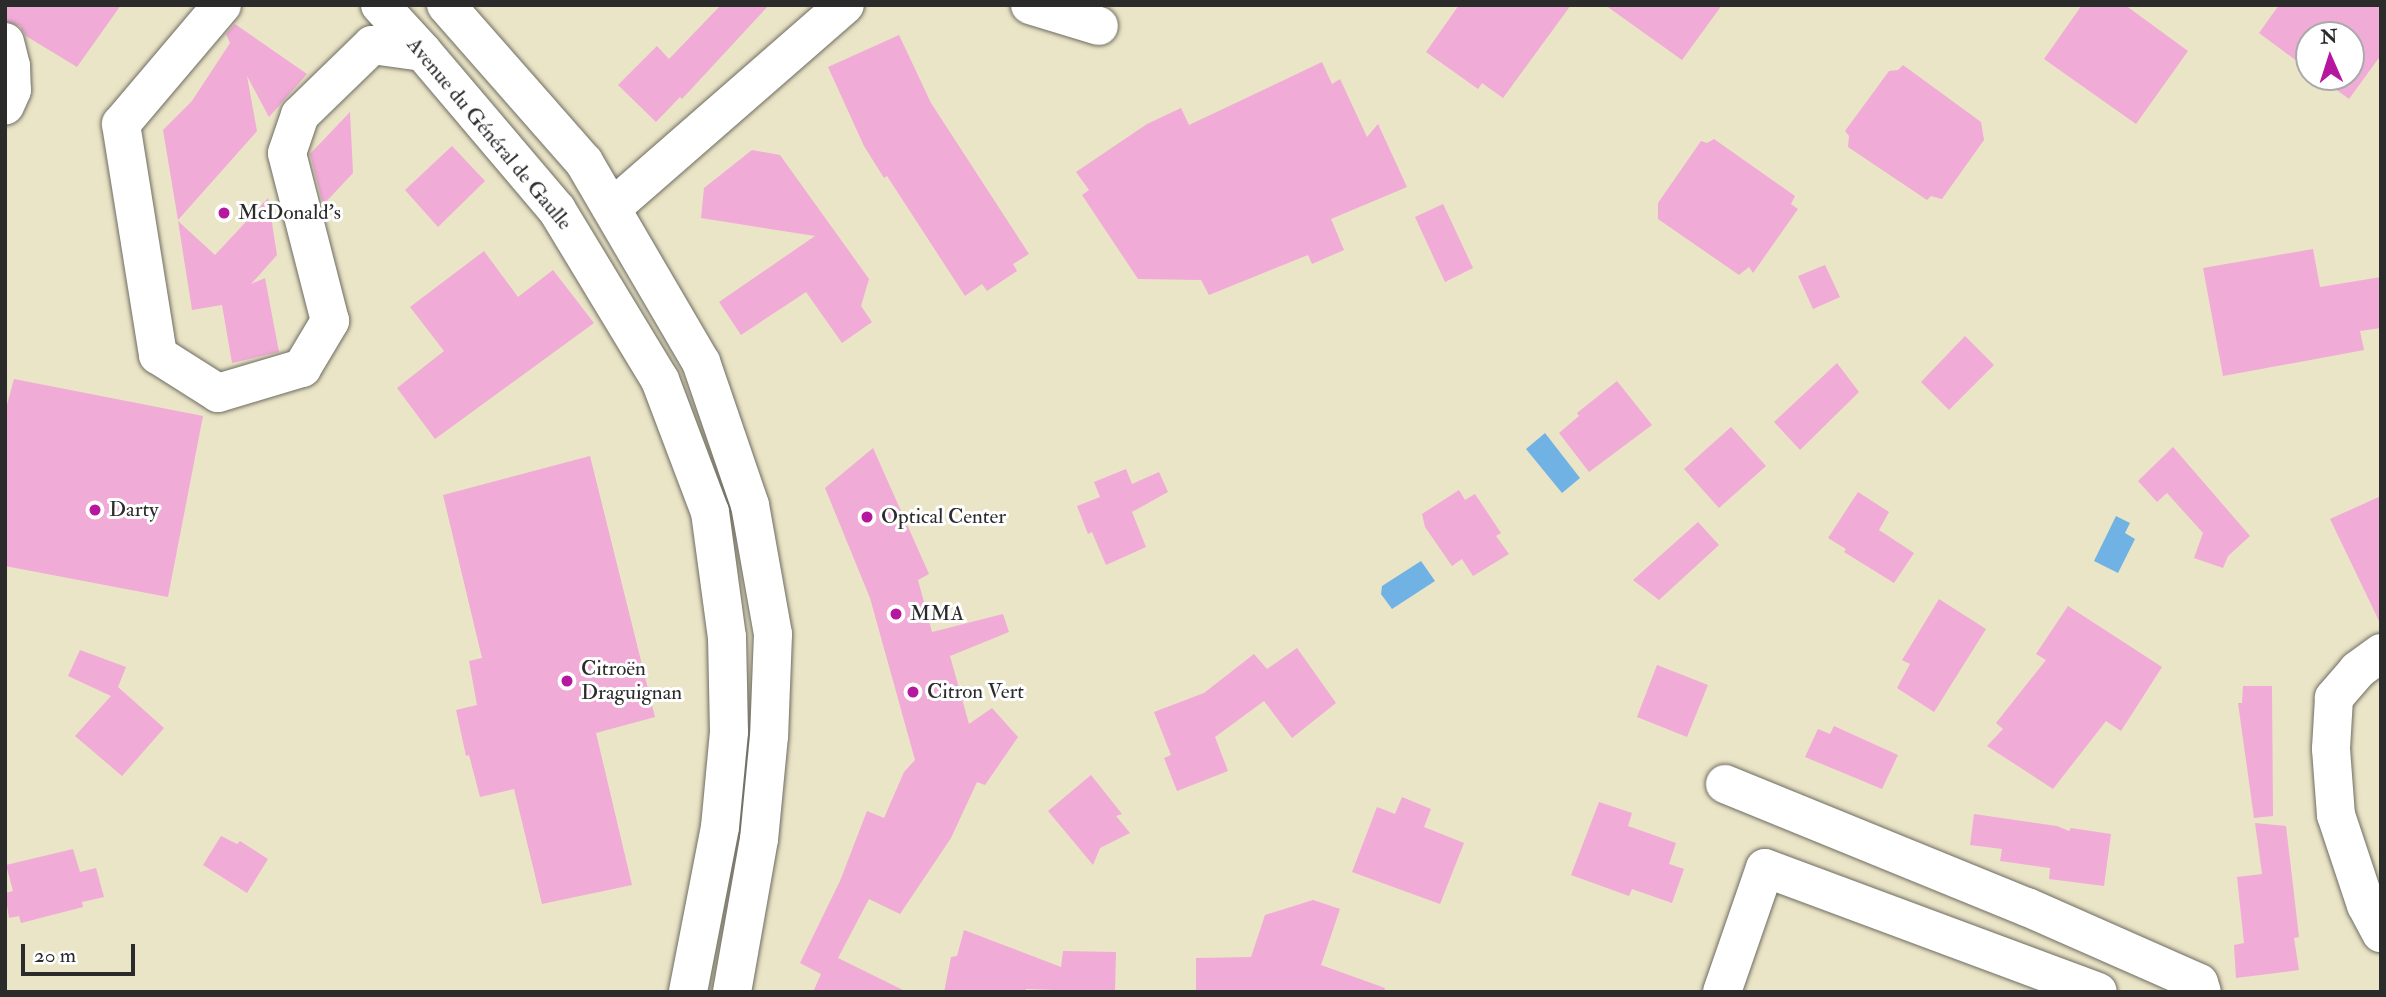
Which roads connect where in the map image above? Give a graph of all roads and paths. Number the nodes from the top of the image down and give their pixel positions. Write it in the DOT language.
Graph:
graph roads {
  1 [pos="222,5"];
  2 [pos="380,5"];
  3 [pos="446,5"];
  4 [pos="845,5"];
  5 [pos="1030,5"];
  6 [pos="1099,26"];
  7 [pos="5,42"];
  8 [pos="423,52"];
  9 [pos="5,106"];
  10 [pos="612,208"];
  11 [pos="2381,653"];
  12 [pos="1725,784"];
  13 [pos="2381,933"];
  14 [pos="688,992"];
  15 [pos="732,992"];
  16 [pos="1722,992"];
  17 [pos="2098,992"];
  18 [pos="2202,992"];
  1 -- 8 [label="street"];
  2 -- 8 [label="street, Avenue du Général de Gaulle"];
  3 -- 10 [label="street"];
  4 -- 10 [label="street"];
  5 -- 6 [label="street"];
  7 -- 9 [label="street"];
  8 -- 14 [label="street, Avenue du Général de Gaulle"];
  10 -- 15 [label="street"];
  11 -- 13 [label="street"];
  12 -- 18 [label="street"];
  16 -- 17 [label="street"];
}
